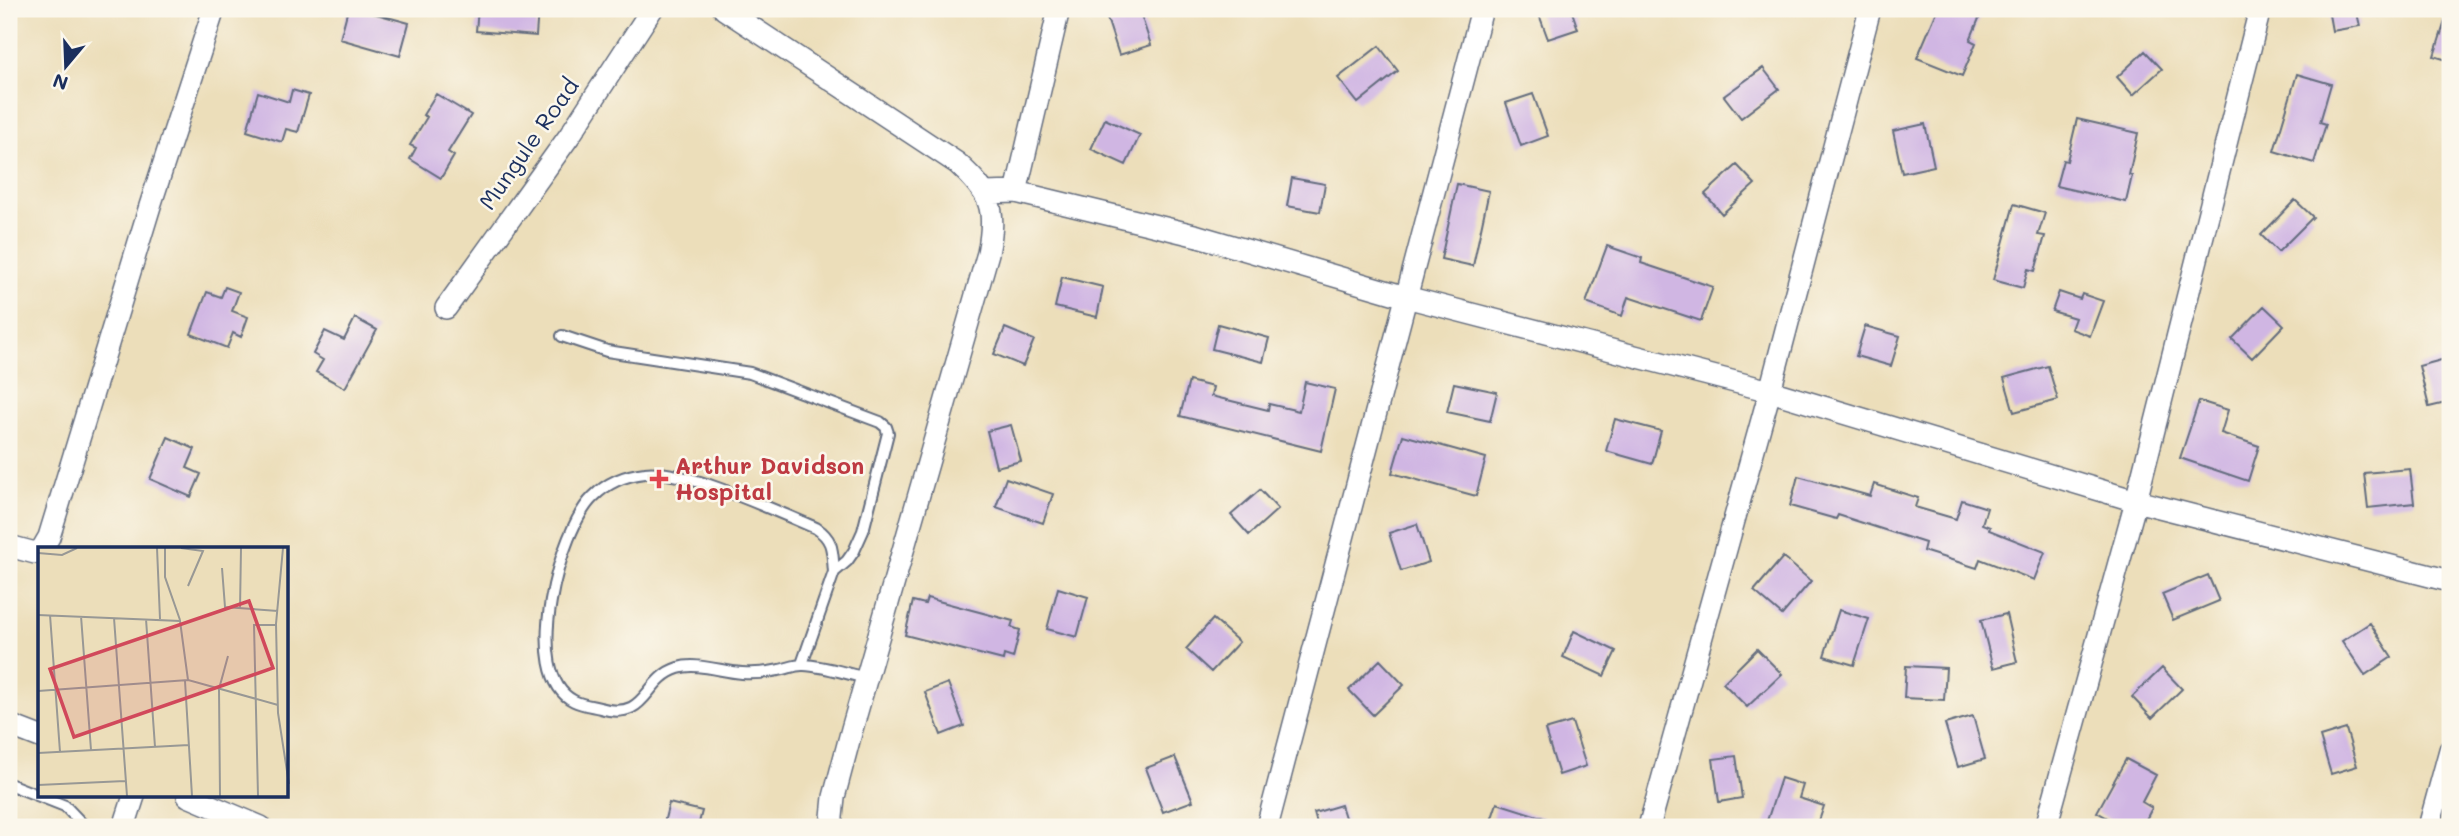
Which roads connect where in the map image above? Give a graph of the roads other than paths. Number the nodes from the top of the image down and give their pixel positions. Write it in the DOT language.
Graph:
graph roads {
  1 [pos="214,9"];
  2 [pos="652,9"];
  3 [pos="724,9"];
  4 [pos="1059,9"];
  5 [pos="1482,9"];
  6 [pos="1870,9"];
  7 [pos="2260,9"];
  8 [pos="1016,192"];
  9 [pos="985,193"];
  10 [pos="1406,297"];
  11 [pos="446,308"];
  12 [pos="562,336"];
  13 [pos="1770,391"];
  14 [pos="2136,501"];
  15 [pos="9,546"];
  16 [pos="42,547"];
  17 [pos="38,551"];
  18 [pos="834,572"];
  19 [pos="2450,581"];
  20 [pos="802,664"];
  21 [pos="867,678"];
  22 [pos="9,725"];
  23 [pos="38,736"];
  24 [pos="2450,750"];
  25 [pos="9,784"];
  26 [pos="38,795"];
  27 [pos="45,798"];
  28 [pos="133,798"];
  29 [pos="193,798"];
  30 [pos="85,827"];
  31 [pos="124,827"];
  32 [pos="261,827"];
  33 [pos="831,827"];
  34 [pos="1267,827"];
  35 [pos="1649,827"];
  36 [pos="2046,827"];
  37 [pos="2429,827"];
  1 -- 16 [label="street"];
  2 -- 11 [label="street, Mungule Road"];
  3 -- 9 [label="street"];
  4 -- 8 [label="street"];
  5 -- 10 [label="street"];
  6 -- 13 [label="street"];
  7 -- 14 [label="street"];
  8 -- 9 [label="street"];
  8 -- 10 [label="street"];
  9 -- 21 [label="street"];
  10 -- 13 [label="street"];
  10 -- 34 [label="street"];
  12 -- 18 [label="lane"];
  13 -- 14 [label="street"];
  13 -- 35 [label="street"];
  14 -- 19 [label="street"];
  14 -- 36 [label="street"];
  15 -- 17 [label="street"];
  18 -- 20 [label="lane"];
  18 -- 20 [label="lane"];
  20 -- 21 [label="lane"];
  21 -- 33 [label="street"];
  22 -- 23 [label="street"];
  24 -- 37 [label="street"];
  25 -- 26 [label="lane"];
  27 -- 30 [label="lane"];
  28 -- 31 [label="street"];
  29 -- 32 [label="street"];
}
